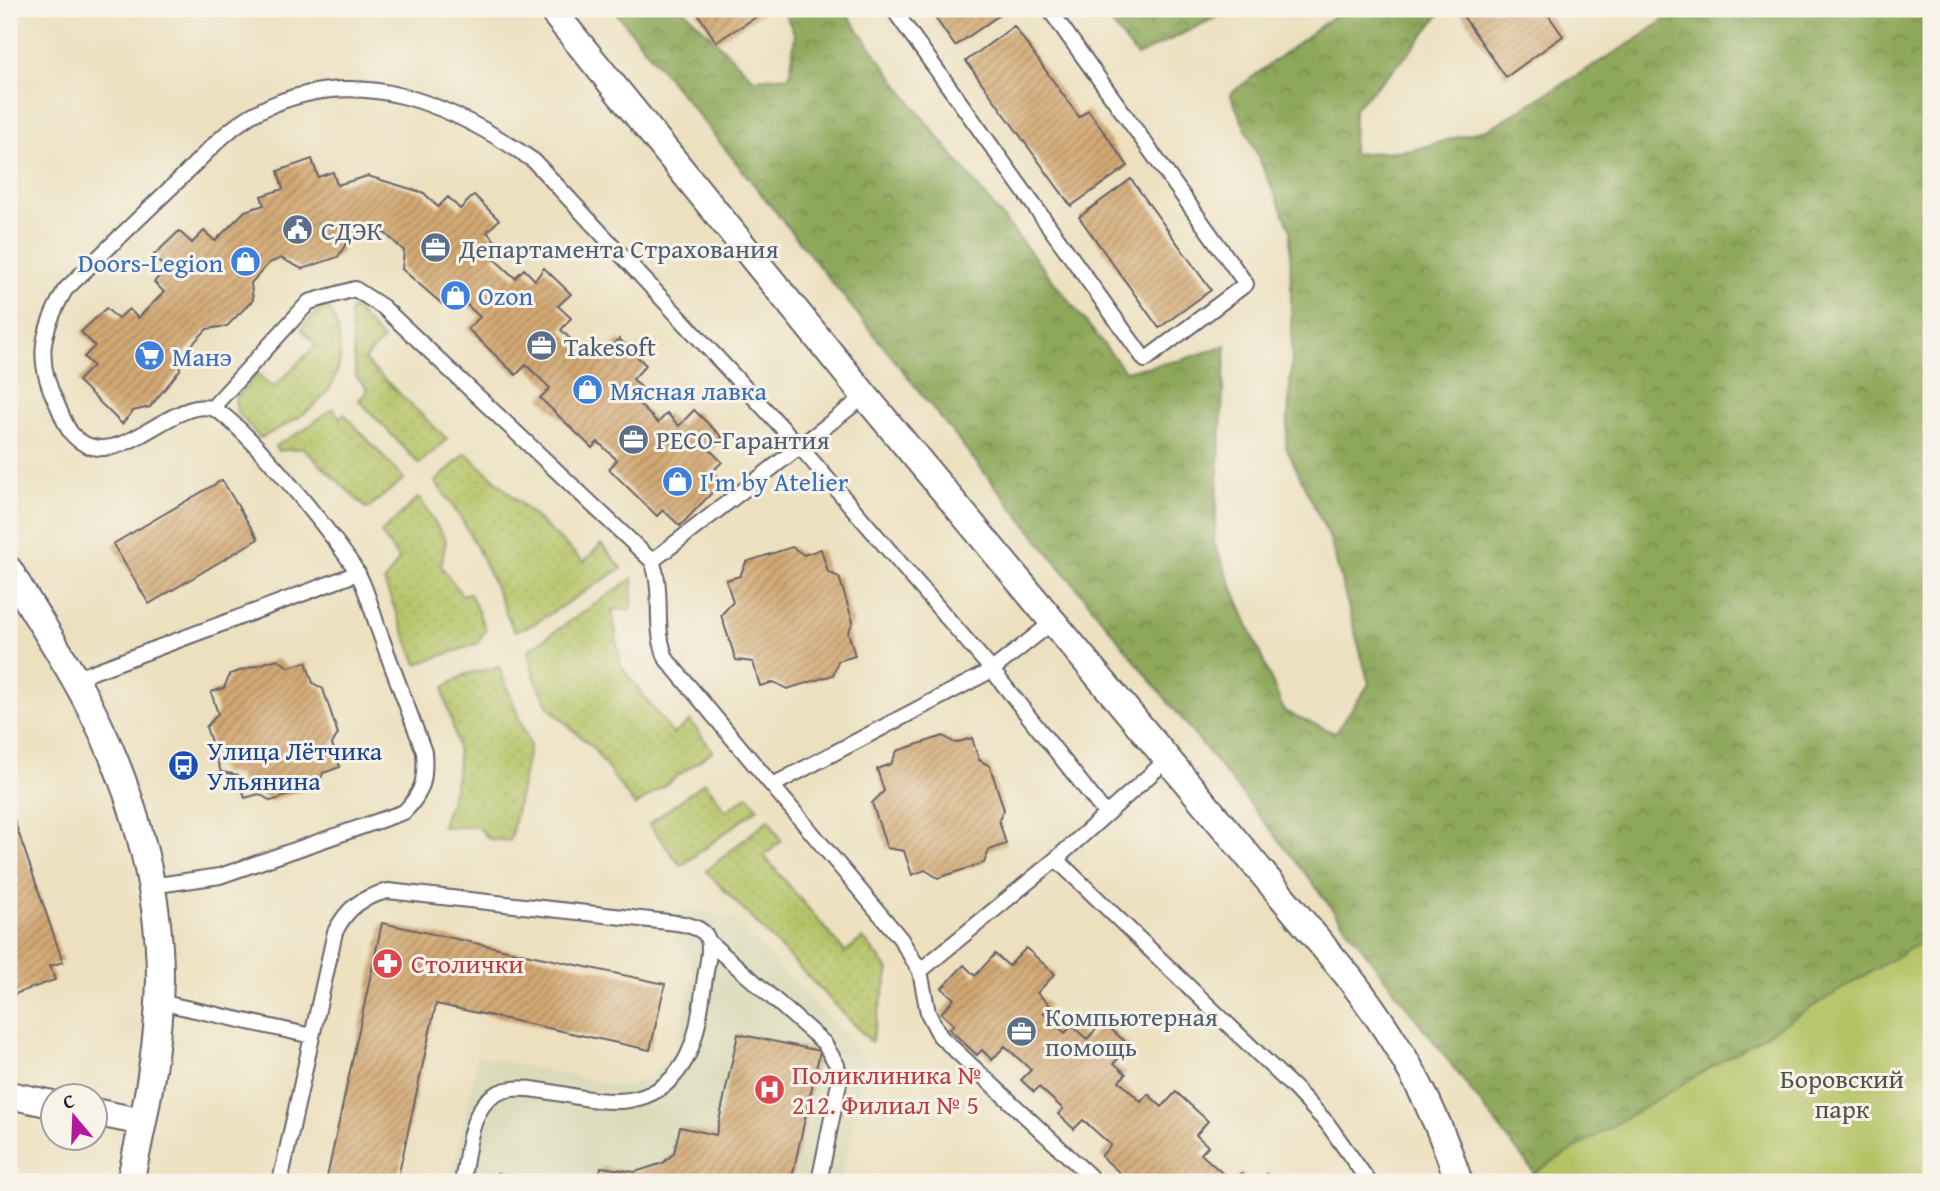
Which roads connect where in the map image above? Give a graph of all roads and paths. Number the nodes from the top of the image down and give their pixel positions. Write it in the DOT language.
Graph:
graph roads {
  1 [pos="551,9"];
  2 [pos="893,9"];
  3 [pos="1049,9"];
  4 [pos="865,396"];
  5 [pos="212,408"];
  6 [pos="801,448"];
  7 [pos="652,561"];
  8 [pos="9,570"];
  9 [pos="358,573"];
  10 [pos="1054,621"];
  11 [pos="992,670"];
  12 [pos="74,678"];
  13 [pos="1169,758"];
  14 [pos="773,785"];
  15 [pos="1105,813"];
  16 [pos="1056,859"];
  17 [pos="150,886"];
  18 [pos="709,942"];
  19 [pos="920,971"];
  20 [pos="159,1002"];
  21 [pos="312,1036"];
  22 [pos="9,1095"];
  23 [pos="38,1101"];
  24 [pos="108,1115"];
  25 [pos="143,1122"];
  26 [pos="130,1182"];
  27 [pos="280,1182"];
  28 [pos="462,1182"];
  29 [pos="819,1182"];
  30 [pos="1096,1182"];
  31 [pos="1369,1182"];
  32 [pos="1459,1182"];
  1 -- 4 [label="street"];
  2 -- 3 [label="lane"];
  4 -- 6 [label="lane"];
  4 -- 10 [label="street"];
  5 -- 6 [label="lane"];
  5 -- 7 [label="lane"];
  5 -- 9 [label="lane"];
  6 -- 7 [label="lane"];
  6 -- 11 [label="lane"];
  7 -- 14 [label="lane"];
  8 -- 12 [label="street"];
  9 -- 12 [label="lane"];
  9 -- 17 [label="lane"];
  10 -- 11 [label="lane"];
  10 -- 13 [label="street"];
  11 -- 14 [label="lane"];
  11 -- 15 [label="lane"];
  12 -- 17 [label="street"];
  13 -- 15 [label="lane"];
  13 -- 32 [label="street"];
  14 -- 19 [label="lane"];
  15 -- 16 [label="lane"];
  16 -- 19 [label="lane"];
  16 -- 31 [label="lane"];
  17 -- 20 [label="street"];
  18 -- 21 [label="lane"];
  18 -- 28 [label="lane"];
  18 -- 29 [label="lane"];
  19 -- 30 [label="lane"];
  20 -- 21 [label="lane"];
  20 -- 25 [label="street"];
  21 -- 27 [label="lane"];
  22 -- 23 [label="street"];
  24 -- 25 [label="street"];
  25 -- 26 [label="street"];
}
